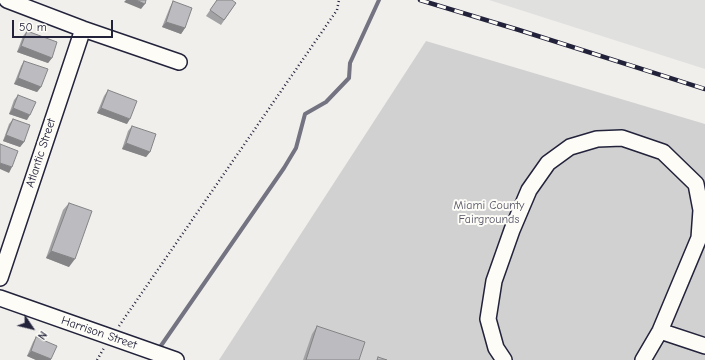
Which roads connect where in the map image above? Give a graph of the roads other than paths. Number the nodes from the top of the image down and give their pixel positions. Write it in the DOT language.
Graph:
graph roads {
  1 [pos="7,0"];
  2 [pos="83,28"];
  3 [pos="179,62"];
  4 [pos="702,239"];
  5 [pos="0,278"];
  6 [pos="0,298"];
  7 [pos="660,331"];
  8 [pos="705,346"];
  9 [pos="175,360"];
  10 [pos="504,360"];
  11 [pos="643,360"];
  1 -- 2 [label="street"];
  2 -- 3 [label="street"];
  2 -- 5 [label="street, Atlantic Street"];
  4 -- 7 [label="street"];
  4 -- 10 [label="street"];
  6 -- 9 [label="street, Harrison Street"];
  7 -- 8 [label="street"];
  7 -- 11 [label="street"];
}
